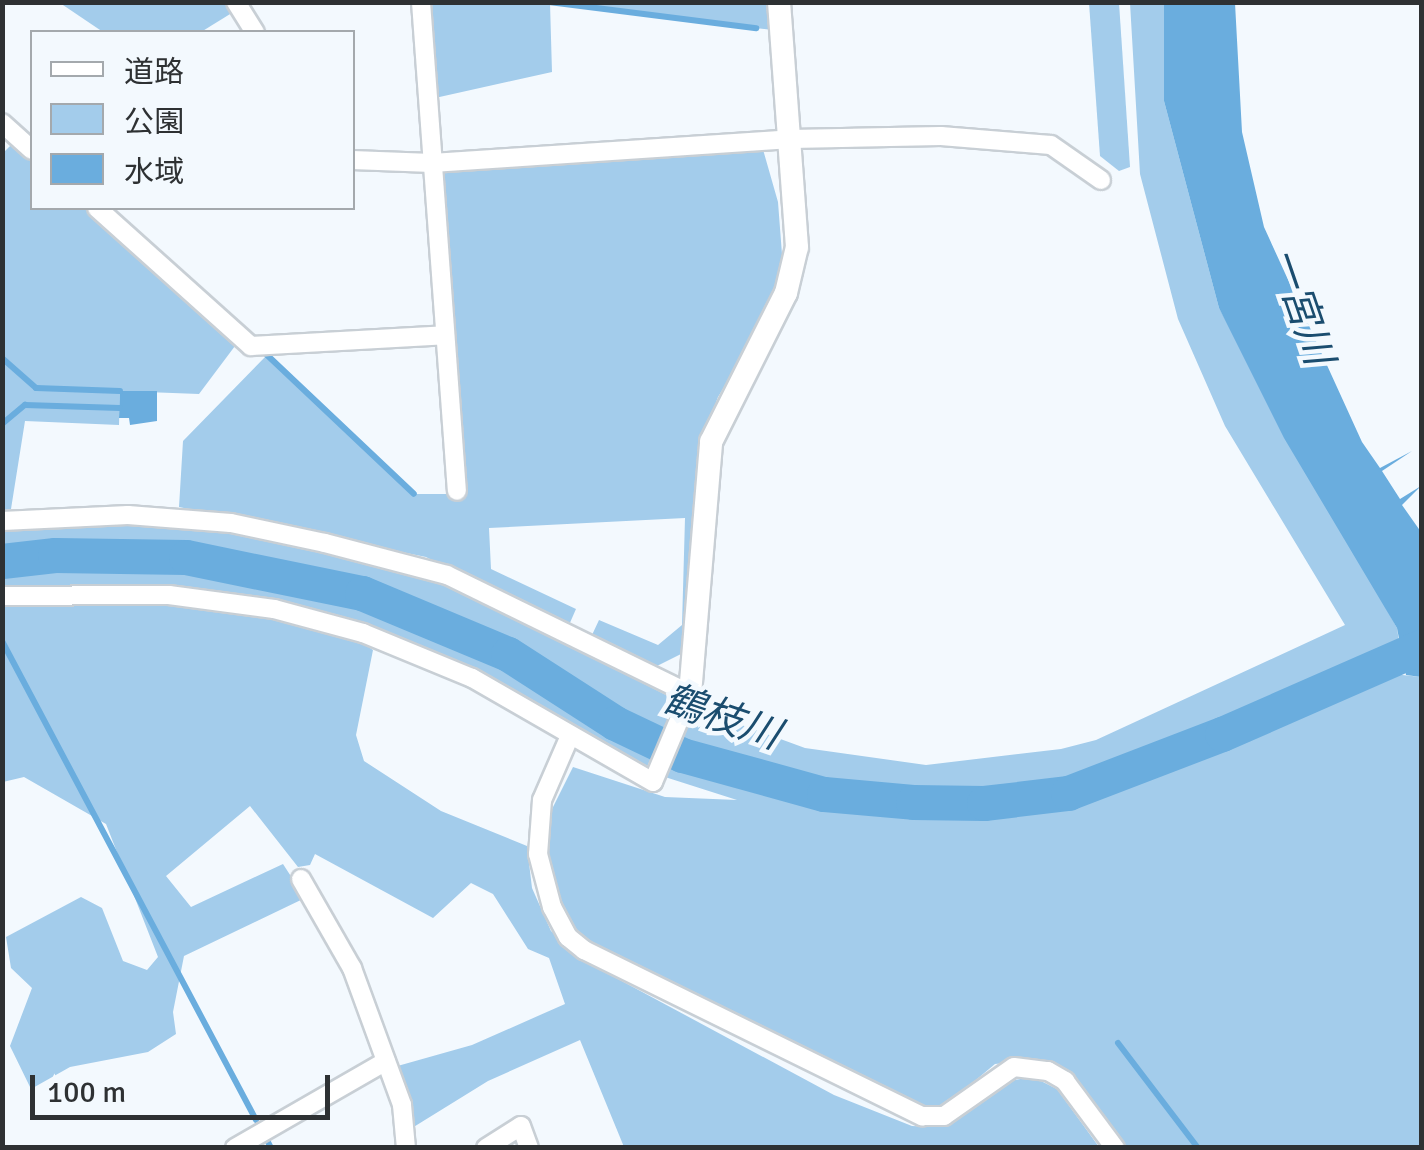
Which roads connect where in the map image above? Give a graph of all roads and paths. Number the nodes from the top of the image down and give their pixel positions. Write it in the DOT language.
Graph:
graph roads {
  1 [pos="236,2"];
  2 [pos="422,2"];
  3 [pos="779,2"];
  4 [pos="254,30"];
  5 [pos="2,123"];
  6 [pos="790,139"];
  7 [pos="30,148"];
  8 [pos="355,160"];
  9 [pos="432,163"];
  10 [pos="1101,180"];
  11 [pos="99,210"];
  12 [pos="445,335"];
  13 [pos="457,491"];
  14 [pos="2,522"];
  15 [pos="2,596"];
  16 [pos="688,699"];
  17 [pos="569,738"];
  18 [pos="301,878"];
  19 [pos="386,1061"];
  20 [pos="235,1148"];
  21 [pos="406,1148"];
  22 [pos="486,1148"];
  23 [pos="529,1148"];
  24 [pos="1115,1148"];
  1 -- 4 [label="street"];
  2 -- 9 [label="street"];
  3 -- 6 [label="street"];
  5 -- 7 [label="street"];
  6 -- 9 [label="street"];
  6 -- 10 [label="street"];
  6 -- 16 [label="street"];
  8 -- 9 [label="street"];
  9 -- 12 [label="street"];
  11 -- 12 [label="street"];
  12 -- 13 [label="street"];
  14 -- 16 [label="street"];
  15 -- 17 [label="street"];
  16 -- 17 [label="street"];
  17 -- 24 [label="street"];
  18 -- 19 [label="street"];
  19 -- 20 [label="street"];
  19 -- 21 [label="street"];
  22 -- 23 [label="street"];
}
